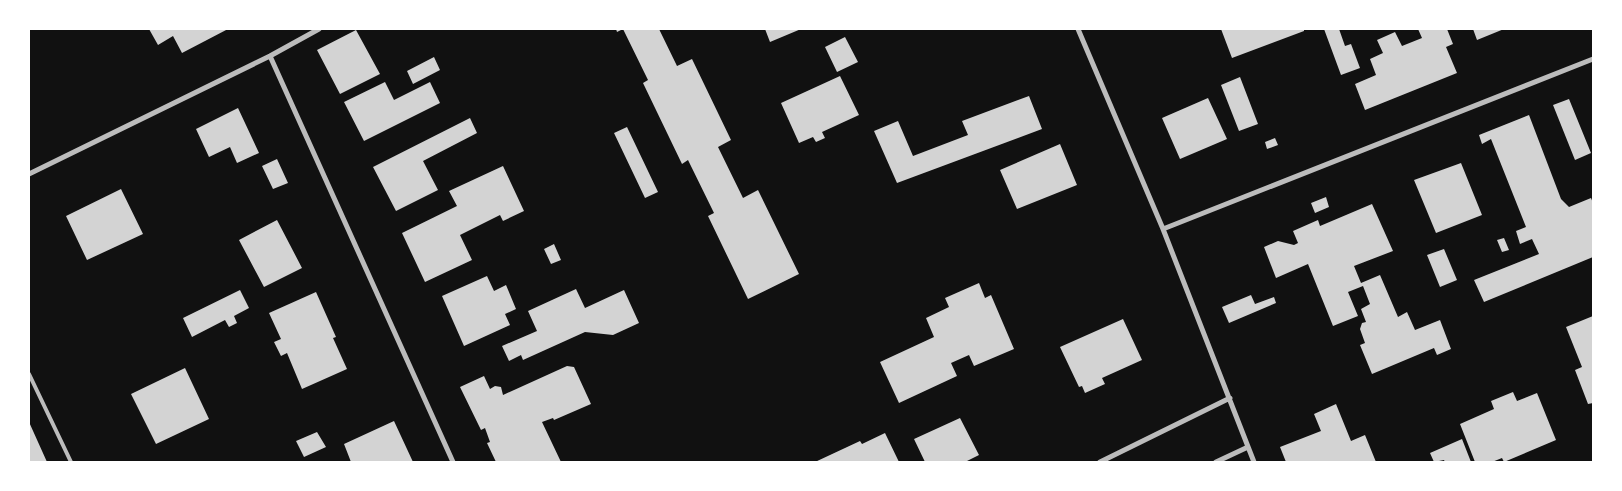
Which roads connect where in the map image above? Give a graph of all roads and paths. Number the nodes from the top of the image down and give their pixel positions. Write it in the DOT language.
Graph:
graph roads {
  1 [pos="320,29"];
  2 [pos="1078,29"];
  3 [pos="270,56"];
  4 [pos="1593,60"];
  5 [pos="29,174"];
  6 [pos="1163,229"];
  7 [pos="29,374"];
  8 [pos="1230,398"];
  9 [pos="1248,447"];
  10 [pos="71,462"];
  11 [pos="453,462"];
  12 [pos="1100,462"];
  13 [pos="1216,462"];
  14 [pos="1254,462"];
  1 -- 3 [label="street"];
  2 -- 6 [label="street"];
  3 -- 5 [label="street"];
  3 -- 11 [label="street"];
  4 -- 6 [label="street"];
  6 -- 8 [label="street"];
  7 -- 10 [label="lane"];
  8 -- 9 [label="street"];
  8 -- 12 [label="street"];
  9 -- 13 [label="street"];
  9 -- 14 [label="street"];
}
